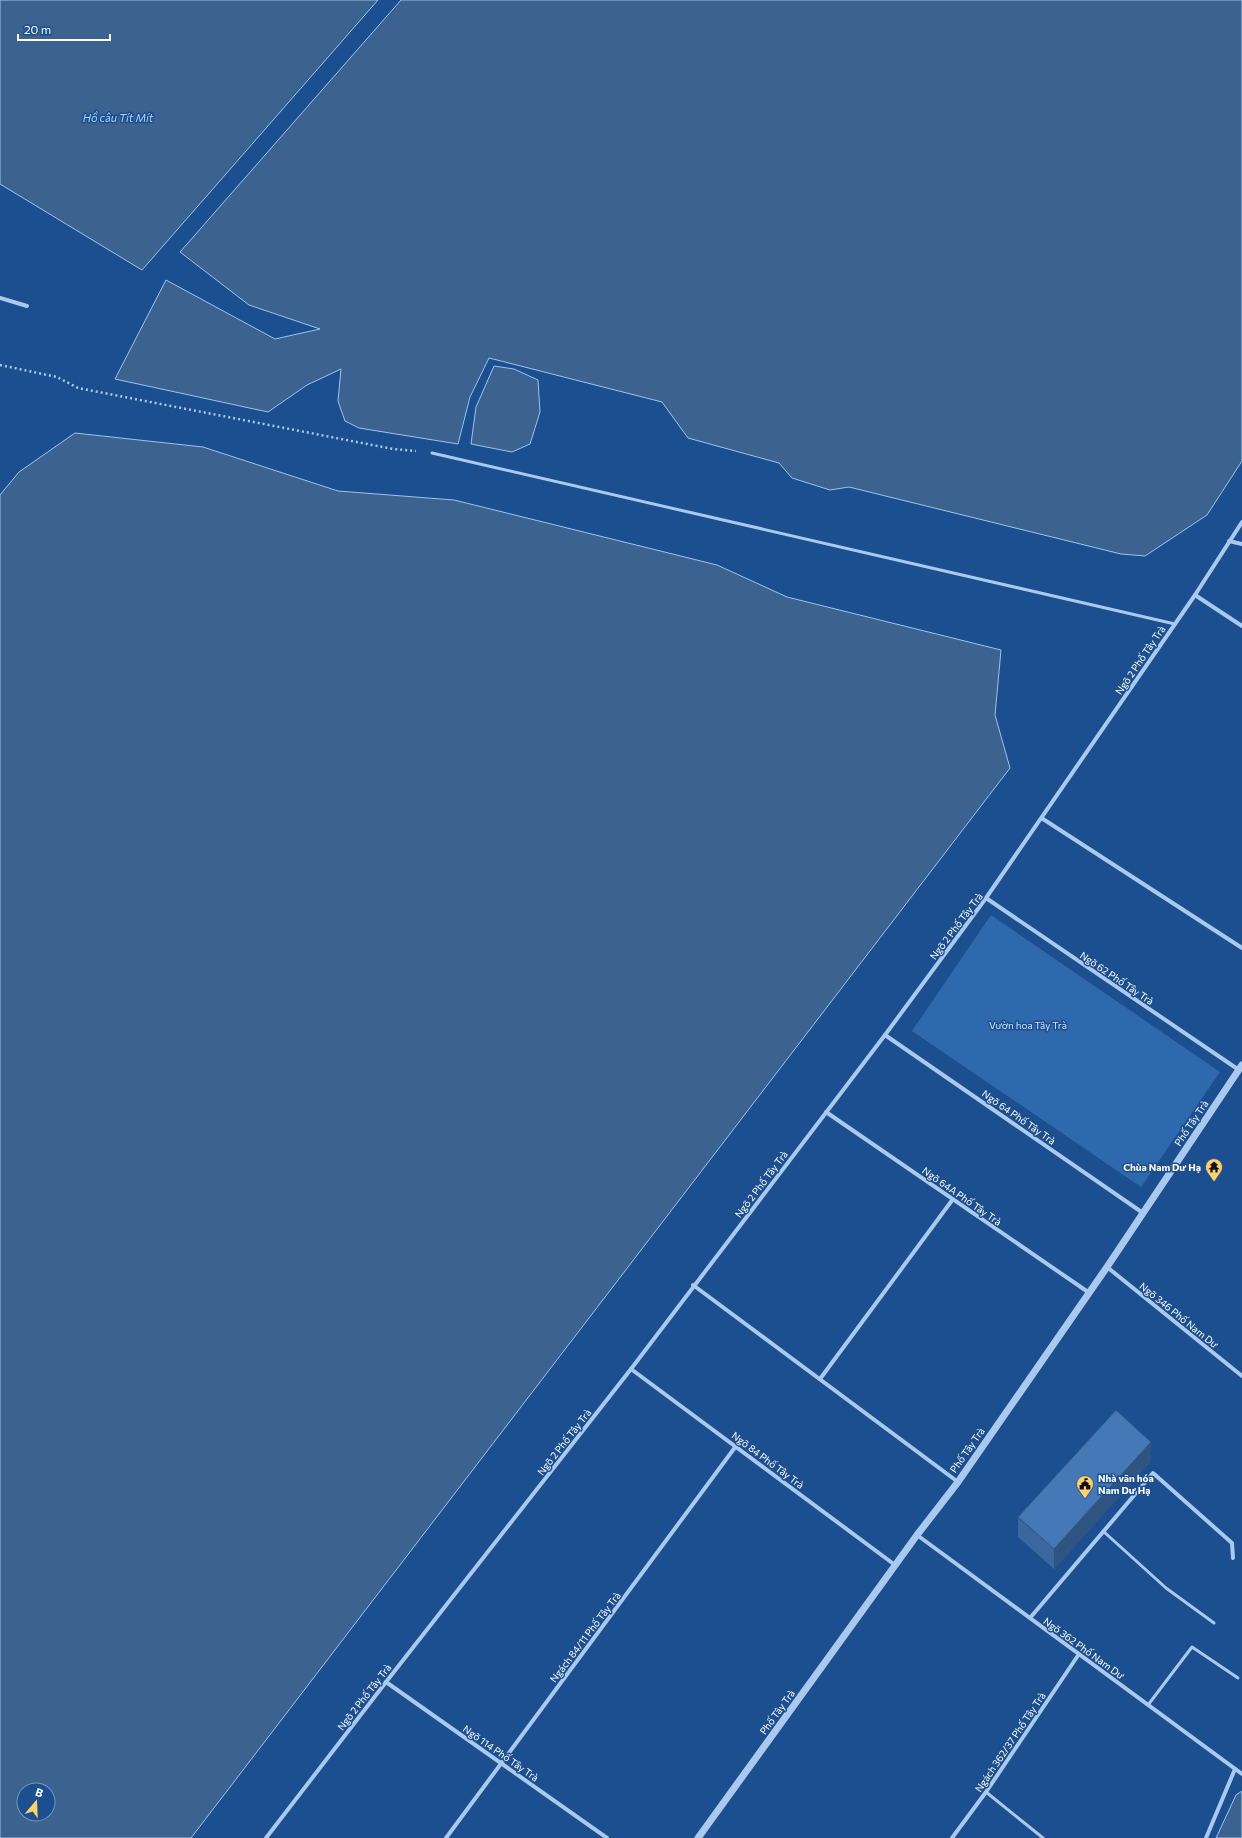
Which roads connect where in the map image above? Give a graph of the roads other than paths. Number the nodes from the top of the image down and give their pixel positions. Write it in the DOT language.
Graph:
graph roads {
  1 [pos="0,298"];
  2 [pos="27,306"];
  3 [pos="432,453"];
  4 [pos="1242,522"];
  5 [pos="1229,541"];
  6 [pos="1242,544"];
  7 [pos="1195,595"];
  8 [pos="1174,624"];
  9 [pos="1242,626"];
  10 [pos="1043,819"];
  11 [pos="986,898"];
  12 [pos="1242,948"];
  13 [pos="885,1035"];
  14 [pos="1240,1068"];
  15 [pos="826,1112"];
  16 [pos="953,1199"];
  17 [pos="1143,1213"];
  18 [pos="1107,1267"];
  19 [pos="693,1285"];
  20 [pos="1088,1292"];
  21 [pos="630,1369"];
  22 [pos="1242,1376"];
  23 [pos="820,1379"];
  24 [pos="736,1446"];
  25 [pos="958,1482"];
  26 [pos="1103,1531"];
  27 [pos="917,1535"];
  28 [pos="1233,1558"];
  29 [pos="895,1565"];
  30 [pos="1030,1618"];
  31 [pos="1214,1623"];
  32 [pos="1079,1654"];
  33 [pos="1238,1678"];
  34 [pos="386,1682"];
  35 [pos="1148,1705"];
  36 [pos="501,1763"];
  37 [pos="1235,1769"];
  38 [pos="1242,1774"];
  39 [pos="986,1792"];
  40 [pos="266,1838"];
  41 [pos="446,1838"];
  42 [pos="607,1838"];
  43 [pos="698,1838"];
  44 [pos="952,1838"];
  45 [pos="1043,1838"];
  46 [pos="1206,1838"];
  1 -- 2 [label="street"];
  3 -- 8 [label="lane"];
  4 -- 5 [label="street, Ngõ 2 Phố Tây Trà"];
  5 -- 6 [label="street"];
  5 -- 7 [label="street, Ngõ 2 Phố Tây Trà"];
  7 -- 8 [label="street, Ngõ 2 Phố Tây Trà"];
  7 -- 9 [label="street"];
  8 -- 10 [label="street, Ngõ 2 Phố Tây Trà"];
  10 -- 11 [label="street, Ngõ 2 Phố Tây Trà"];
  10 -- 12 [label="street"];
  11 -- 13 [label="street, Ngõ 2 Phố Tây Trà"];
  11 -- 14 [label="street, Ngõ 62 Phố Tây Trà"];
  13 -- 15 [label="street, Ngõ 2 Phố Tây Trà"];
  13 -- 17 [label="street, Ngõ 64 Phố Tây Trà"];
  14 -- 17 [label="street, Phố Tây Trà"];
  15 -- 16 [label="street, Ngõ 64A Phố Tây Trà"];
  15 -- 19 [label="street, Ngõ 2 Phố Tây Trà"];
  16 -- 20 [label="street, Ngõ 64A Phố Tây Trà"];
  16 -- 23 [label="street"];
  17 -- 18 [label="street, Phố Tây Trà"];
  18 -- 20 [label="street, Phố Tây Trà"];
  18 -- 22 [label="street, Ngõ 346 Phố Nam Dư"];
  19 -- 21 [label="street, Ngõ 2 Phố Tây Trà"];
  19 -- 23 [label="street"];
  20 -- 25 [label="street, Phố Tây Trà"];
  21 -- 24 [label="street, Ngõ 84 Phố Tây Trà"];
  21 -- 34 [label="street, Ngõ 2 Phố Tây Trà"];
  23 -- 25 [label="street"];
  24 -- 29 [label="street, Ngõ 84 Phố Tây Trà"];
  24 -- 36 [label="street, Ngách 84/11 Phố Tây Trà"];
  25 -- 27 [label="street, Phố Tây Trà"];
  26 -- 28 [label="street"];
  26 -- 30 [label="street"];
  26 -- 31 [label="lane"];
  27 -- 29 [label="street, Phố Tây Trà"];
  27 -- 30 [label="street, Ngõ 362 Phố Nam Dư"];
  29 -- 43 [label="street, Phố Tây Trà"];
  30 -- 32 [label="street, Ngõ 362 Phố Nam Dư"];
  32 -- 35 [label="street, Ngõ 362 Phố Nam Dư"];
  32 -- 39 [label="street, Ngách 362/37 Phố Tây Trà"];
  33 -- 35 [label="lane"];
  34 -- 36 [label="street, Ngõ 114 Phố Tây Trà"];
  34 -- 40 [label="street, Ngõ 2 Phố Tây Trà"];
  35 -- 37 [label="street, Ngõ 362 Phố Nam Dư"];
  36 -- 41 [label="street, Ngách 84/11 Phố Tây Trà"];
  36 -- 42 [label="street, Ngõ 114 Phố Tây Trà"];
  37 -- 38 [label="street, Ngõ 362 Phố Nam Dư"];
  37 -- 46 [label="street"];
  39 -- 44 [label="street, Ngách 362/37 Phố Tây Trà"];
  39 -- 45 [label="lane"];
}
